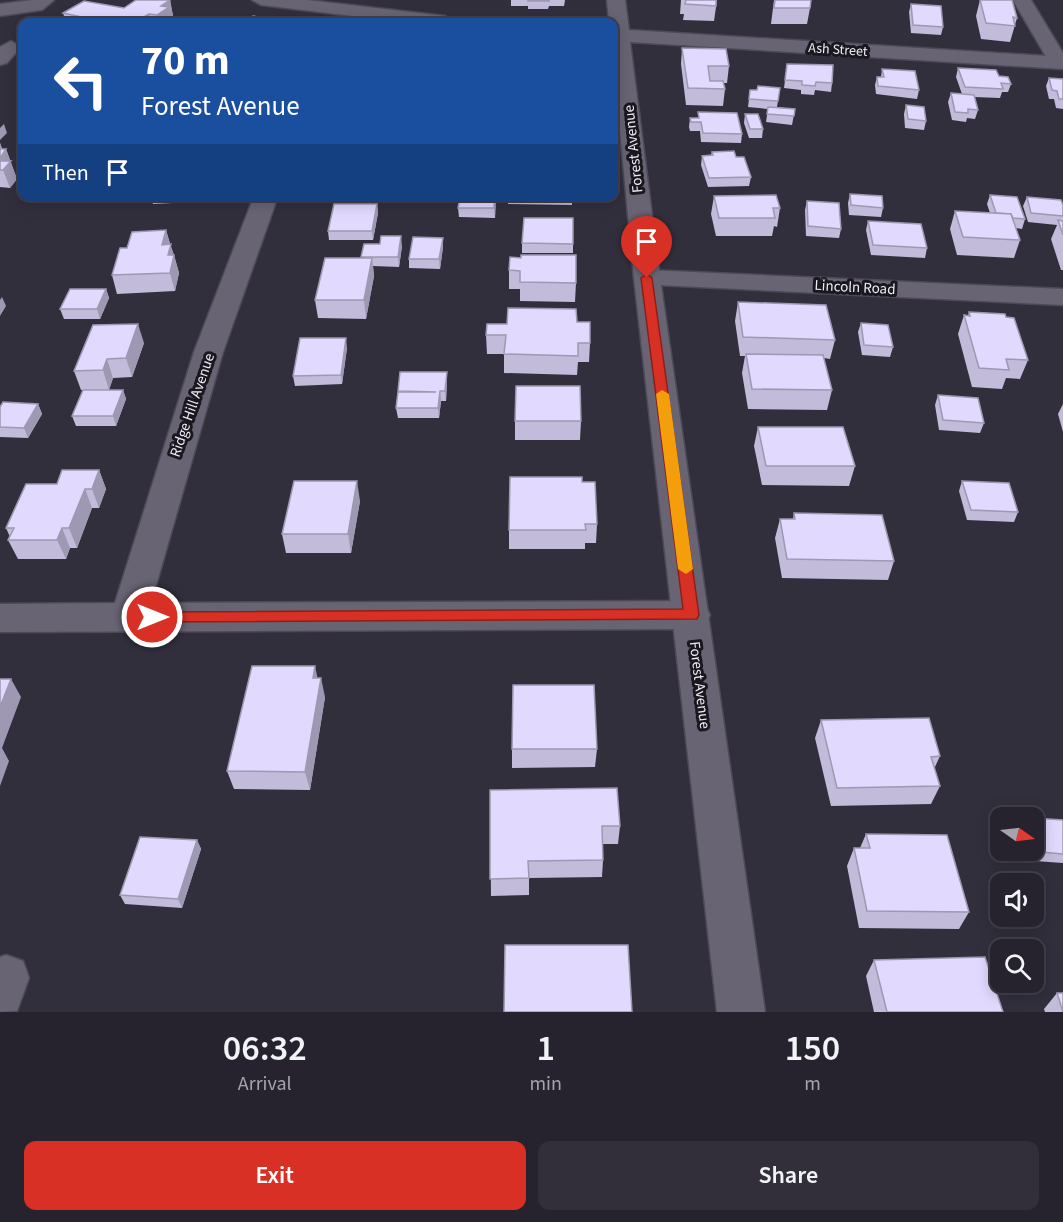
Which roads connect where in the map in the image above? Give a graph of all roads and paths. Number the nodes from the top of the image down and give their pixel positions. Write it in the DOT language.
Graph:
graph roads {
  1 [pos="45,0"];
  2 [pos="261,0"];
  3 [pos="616,0"];
  4 [pos="1022,0"];
  5 [pos="298,2"];
  6 [pos="0,10"];
  7 [pos="416,18"];
  8 [pos="617,18"];
  9 [pos="618,35"];
  10 [pos="618,43"];
  11 [pos="1061,63"];
  12 [pos="264,201"];
  13 [pos="647,278"];
  14 [pos="1063,297"];
  15 [pos="692,615"];
  16 [pos="0,618"];
  17 [pos="129,618"];
  18 [pos="741,1012"];
  1 -- 6 [label="street"];
  2 -- 5 [label="street"];
  3 -- 8 [label="street, Forest Avenue"];
  4 -- 11 [label="street"];
  5 -- 7 [label="street"];
  9 -- 11 [label="street, Ash Street"];
  10 -- 13 [label="street, Forest Avenue"];
  12 -- 17 [label="street, Ridge Hill Avenue"];
  13 -- 14 [label="street, Lincoln Road"];
  13 -- 15 [label="street, Forest Avenue"];
  15 -- 17 [label="street"];
  15 -- 18 [label="street, Forest Avenue"];
  16 -- 17 [label="street"];
}
